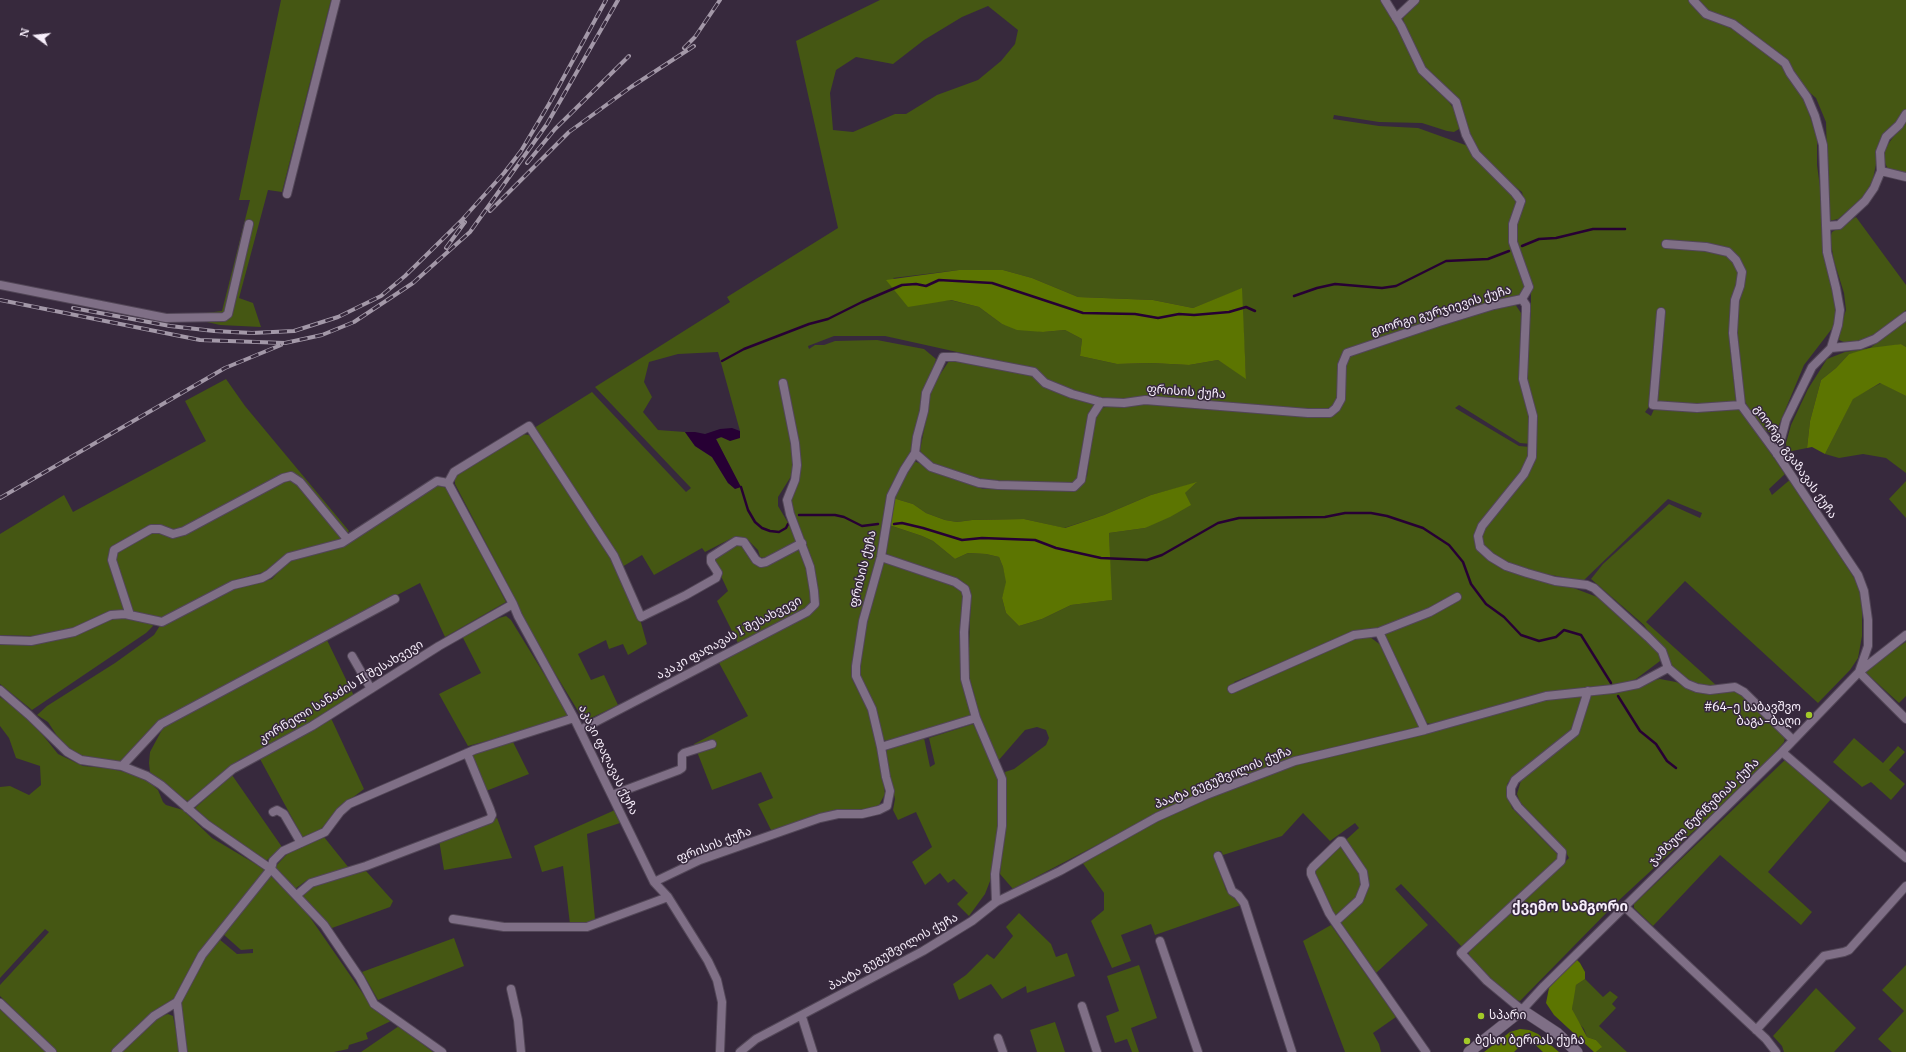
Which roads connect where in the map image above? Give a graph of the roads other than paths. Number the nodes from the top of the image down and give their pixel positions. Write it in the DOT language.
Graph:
graph roads {
  1 [pos="336,0"];
  2 [pos="1385,0"];
  3 [pos="1415,0"];
  4 [pos="1693,0"];
  5 [pos="1396,18"];
  6 [pos="1906,114"];
  7 [pos="1881,171"];
  8 [pos="1906,177"];
  9 [pos="287,194"];
  10 [pos="249,224"];
  11 [pos="1826,226"];
  12 [pos="1666,244"];
  13 [pos="0,286"];
  14 [pos="1522,299"];
  15 [pos="1662,312"];
  16 [pos="1906,316"];
  17 [pos="1831,348"];
  18 [pos="783,383"];
  19 [pos="1101,402"];
  20 [pos="1741,405"];
  21 [pos="1336,408"];
  22 [pos="915,454"];
  23 [pos="1777,454"];
  24 [pos="448,483"];
  25 [pos="347,539"];
  26 [pos="802,543"];
  27 [pos="881,557"];
  28 [pos="1457,597"];
  29 [pos="395,599"];
  30 [pos="513,604"];
  31 [pos="130,616"];
  32 [pos="1379,632"];
  33 [pos="1906,635"];
  34 [pos="0,640"];
  35 [pos="352,656"];
  36 [pos="1668,668"];
  37 [pos="1859,672"];
  38 [pos="371,688"];
  39 [pos="1232,689"];
  40 [pos="0,690"];
  41 [pos="1588,691"];
  42 [pos="574,718"];
  43 [pos="976,718"];
  44 [pos="1906,719"];
  45 [pos="580,730"];
  46 [pos="1425,730"];
  47 [pos="1793,740"];
  48 [pos="712,744"];
  49 [pos="881,747"];
  50 [pos="1782,752"];
  51 [pos="467,753"];
  52 [pos="122,766"];
  53 [pos="612,795"];
  54 [pos="187,808"];
  55 [pos="273,812"];
  56 [pos="301,843"];
  57 [pos="1218,856"];
  58 [pos="1906,858"];
  59 [pos="271,869"];
  60 [pos="654,882"];
  61 [pos="1906,886"];
  62 [pos="297,895"];
  63 [pos="668,897"];
  64 [pos="996,902"];
  65 [pos="1624,906"];
  66 [pos="453,919"];
  67 [pos="1335,922"];
  68 [pos="1160,941"];
  69 [pos="512,989"];
  70 [pos="177,1002"];
  71 [pos="0,1003"];
  72 [pos="1082,1006"];
  73 [pos="1522,1010"];
  74 [pos="802,1017"];
  75 [pos="1756,1030"];
  76 [pos="998,1038"];
  77 [pos="52,1052"];
  78 [pos="116,1052"];
  79 [pos="183,1052"];
  80 [pos="442,1052"];
  81 [pos="521,1052"];
  82 [pos="720,1052"];
  83 [pos="740,1052"];
  84 [pos="813,1052"];
  85 [pos="1002,1052"];
  86 [pos="1097,1052"];
  87 [pos="1198,1052"];
  88 [pos="1292,1052"];
  89 [pos="1426,1052"];
  90 [pos="1469,1052"];
  91 [pos="1577,1052"];
  92 [pos="1776,1052"];
  1 -- 9 [label="street"];
  2 -- 5 [label="street"];
  3 -- 5 [label="street"];
  4 -- 11 [label="street"];
  5 -- 14 [label="street"];
  6 -- 7 [label="street"];
  7 -- 8 [label="street"];
  7 -- 11 [label="street"];
  10 -- 13 [label="street"];
  11 -- 17 [label="street"];
  12 -- 20 [label="street, გიორგი გვაზავას ქუჩა"];
  14 -- 21 [label="street, გიორგი გურჯიევის ქუჩა"];
  14 -- 36 [label="street, გიორგი გურჯიევის ქუჩა"];
  15 -- 20 [label="street"];
  16 -- 17 [label="street"];
  17 -- 23 [label="street"];
  18 -- 26 [label="street, აკაკი ფაღავას I შესახვევი"];
  19 -- 21 [label="street, ფრისის ქუჩა"];
  19 -- 22 [label="street"];
  19 -- 22 [label="street, ფრისის ქუჩა"];
  20 -- 23 [label="street, გიორგი გვაზავას ქუჩა"];
  22 -- 27 [label="street, ფრისის ქუჩა"];
  23 -- 37 [label="street, გიორგი გვაზავას ქუჩა"];
  24 -- 25 [label="street"];
  24 -- 26 [label="street"];
  24 -- 30 [label="street, აკაკი ფაღავას ქუჩა"];
  25 -- 31 [label="street"];
  25 -- 31 [label="street"];
  26 -- 45 [label="street, აკაკი ფაღავას I შესახვევი"];
  27 -- 43 [label="street"];
  27 -- 49 [label="street, ფრისის ქუჩა"];
  28 -- 32 [label="street"];
  29 -- 52 [label="street"];
  30 -- 38 [label="street, კორნელი სანაძის II შესახვევი"];
  30 -- 42 [label="street, აკაკი ფაღავას ქუჩა"];
  31 -- 34 [label="street"];
  32 -- 39 [label="street"];
  32 -- 46 [label="street"];
  33 -- 37 [label="street, ჯამბულ წურწუმიას ქუჩა"];
  35 -- 38 [label="street"];
  36 -- 41 [label="street, პაატა გუგუშვილის ქუჩა"];
  36 -- 47 [label="street, გიორგი გურჯიევის ქუჩა"];
  37 -- 44 [label="street"];
  37 -- 47 [label="street, ჯამბულ წურწუმიას ქუჩა"];
  38 -- 54 [label="street, კორნელი სანაძის II შესახვევი"];
  40 -- 52 [label="street"];
  41 -- 46 [label="street, პაატა გუგუშვილის ქუჩა"];
  41 -- 73 [label="street"];
  42 -- 45 [label="street, აკაკი ფაღავას ქუჩა"];
  42 -- 51 [label="street"];
  43 -- 49 [label="street"];
  43 -- 64 [label="street"];
  45 -- 53 [label="street, აკაკი ფაღავას ქუჩა"];
  46 -- 64 [label="street, პაატა გუგუშვილის ქუჩა"];
  47 -- 50 [label="street, ჯამბულ წურწუმიას ქუჩა"];
  48 -- 53 [label="street"];
  49 -- 60 [label="street, ფრისის ქუჩა"];
  50 -- 58 [label="street"];
  50 -- 65 [label="street, ჯამბულ წურწუმიას ქუჩა"];
  51 -- 56 [label="street"];
  51 -- 62 [label="street"];
  52 -- 54 [label="street"];
  53 -- 60 [label="street, აკაკი ფაღავას ქუჩა"];
  54 -- 59 [label="street"];
  55 -- 56 [label="street"];
  56 -- 59 [label="street"];
  57 -- 88 [label="street"];
  59 -- 62 [label="street"];
  59 -- 70 [label="street"];
  60 -- 63 [label="street, აკაკი ფაღავას ქუჩა"];
  61 -- 75 [label="street"];
  62 -- 80 [label="street"];
  63 -- 66 [label="street"];
  63 -- 82 [label="street, აკაკი ფაღავას ქუჩა"];
  64 -- 74 [label="street, პაატა გუგუშვილის ქუჩა"];
  65 -- 73 [label="street, ჯამბულ წურწუმიას ქუჩა"];
  65 -- 75 [label="street"];
  67 -- 67 [label="street"];
  67 -- 89 [label="street"];
  68 -- 87 [label="street"];
  69 -- 81 [label="street"];
  70 -- 78 [label="street"];
  70 -- 79 [label="street"];
  71 -- 77 [label="street"];
  72 -- 86 [label="street"];
  73 -- 90 [label="street"];
  73 -- 91 [label="street"];
  74 -- 83 [label="street, პაატა გუგუშვილის ქუჩა"];
  74 -- 84 [label="street"];
  75 -- 92 [label="street"];
  76 -- 85 [label="street"];
}
